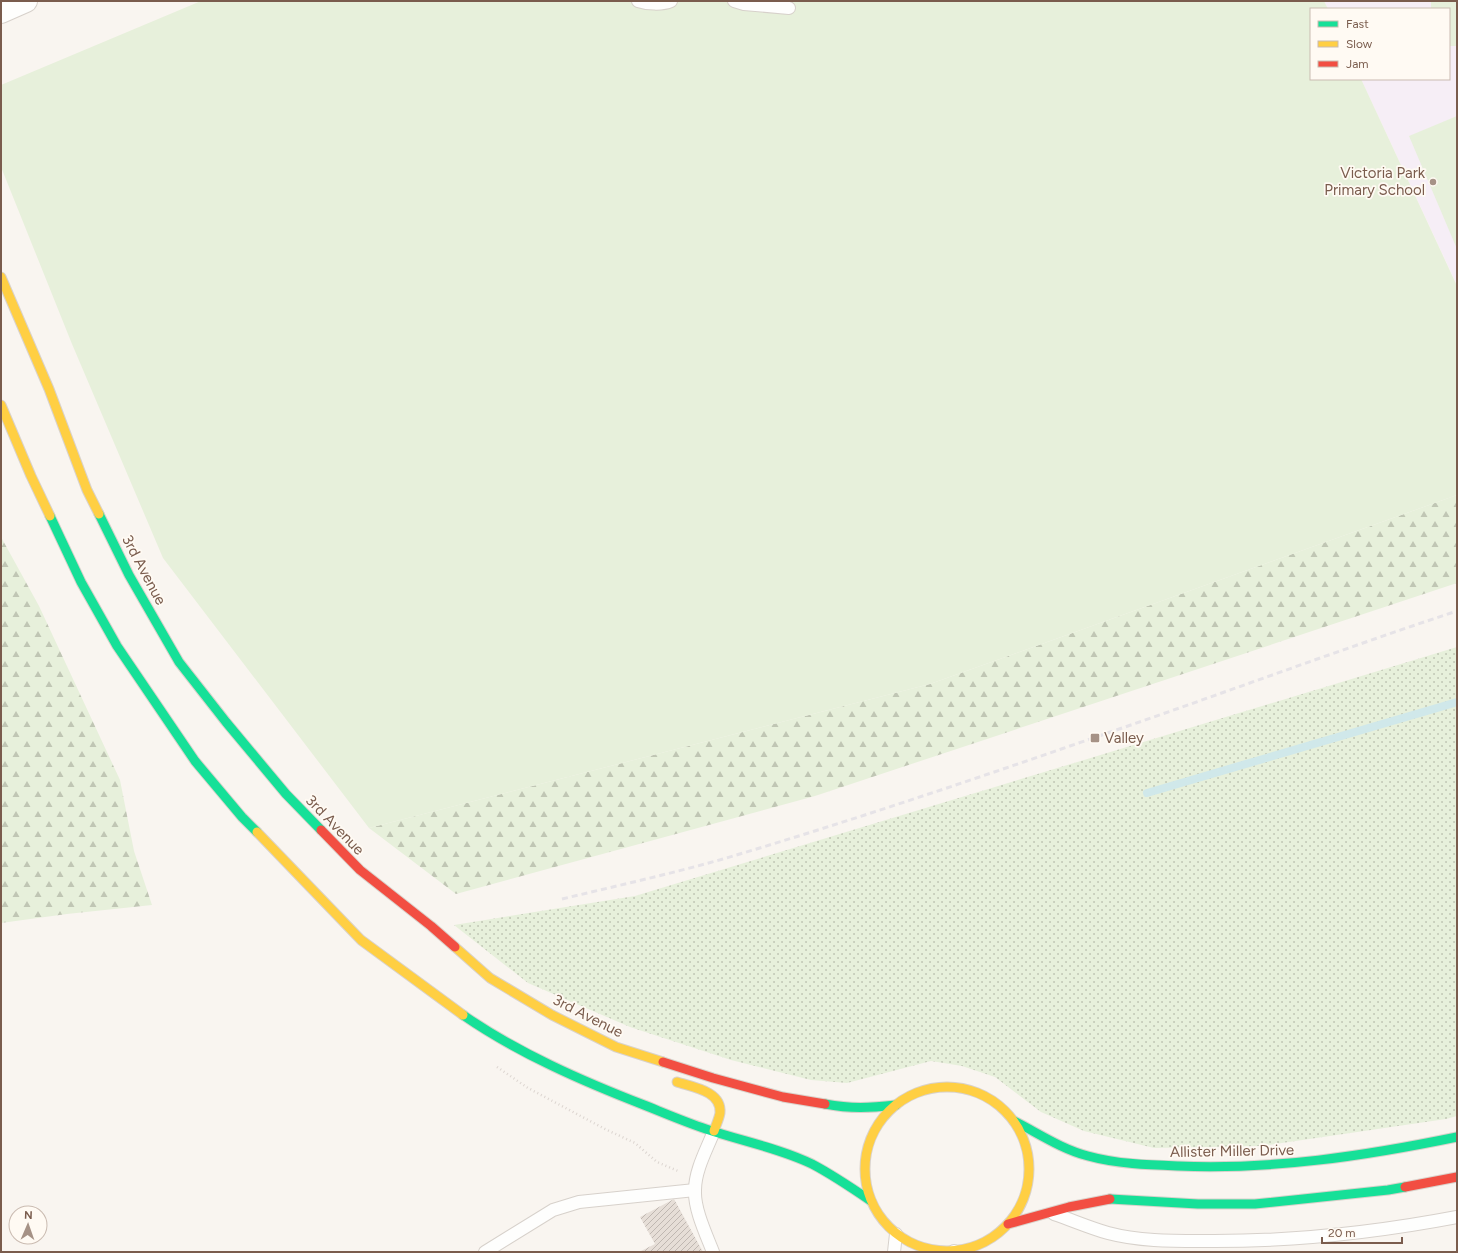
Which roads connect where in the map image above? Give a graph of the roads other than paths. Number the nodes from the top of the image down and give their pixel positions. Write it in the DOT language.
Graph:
graph roads {
  1 [pos="26,1"];
  2 [pos="638,1"];
  3 [pos="672,1"];
  4 [pos="734,1"];
  5 [pos="789,8"];
  6 [pos="1,12"];
  7 [pos="1,277"];
  8 [pos="1,405"];
  9 [pos="619,1048"];
  10 [pos="648,1066"];
  11 [pos="668,1077"];
  12 [pos="896,1105"];
  13 [pos="1014,1121"];
  14 [pos="714,1131"];
  15 [pos="1457,1137"];
  16 [pos="1457,1178"];
  17 [pos="695,1190"];
  18 [pos="872,1201"];
  19 [pos="1050,1213"];
  20 [pos="1457,1217"];
  21 [pos="1008,1224"];
  22 [pos="896,1234"];
  23 [pos="488,1251"];
  24 [pos="954,1251"];
  25 [pos="713,1252"];
  26 [pos="894,1252"];
  1 -- 6 [label="street"];
  2 -- 3 [label="lane"];
  4 -- 5 [label="lane"];
  7 -- 9 [label="street, 3rd Avenue"];
  8 -- 14 [label="street"];
  9 -- 10 [label="street"];
  9 -- 12 [label="street, 3rd Avenue"];
  11 -- 14 [label="street"];
  12 -- 13 [label="street"];
  12 -- 18 [label="street"];
  13 -- 15 [label="street, Allister Miller Drive"];
  13 -- 21 [label="street"];
  14 -- 17 [label="lane"];
  14 -- 18 [label="street"];
  16 -- 19 [label="street"];
  17 -- 23 [label="lane"];
  17 -- 25 [label="lane"];
  18 -- 22 [label="street"];
  19 -- 20 [label="lane"];
  19 -- 21 [label="street"];
  21 -- 24 [label="street"];
  22 -- 24 [label="street"];
  22 -- 26 [label="lane"];
}
